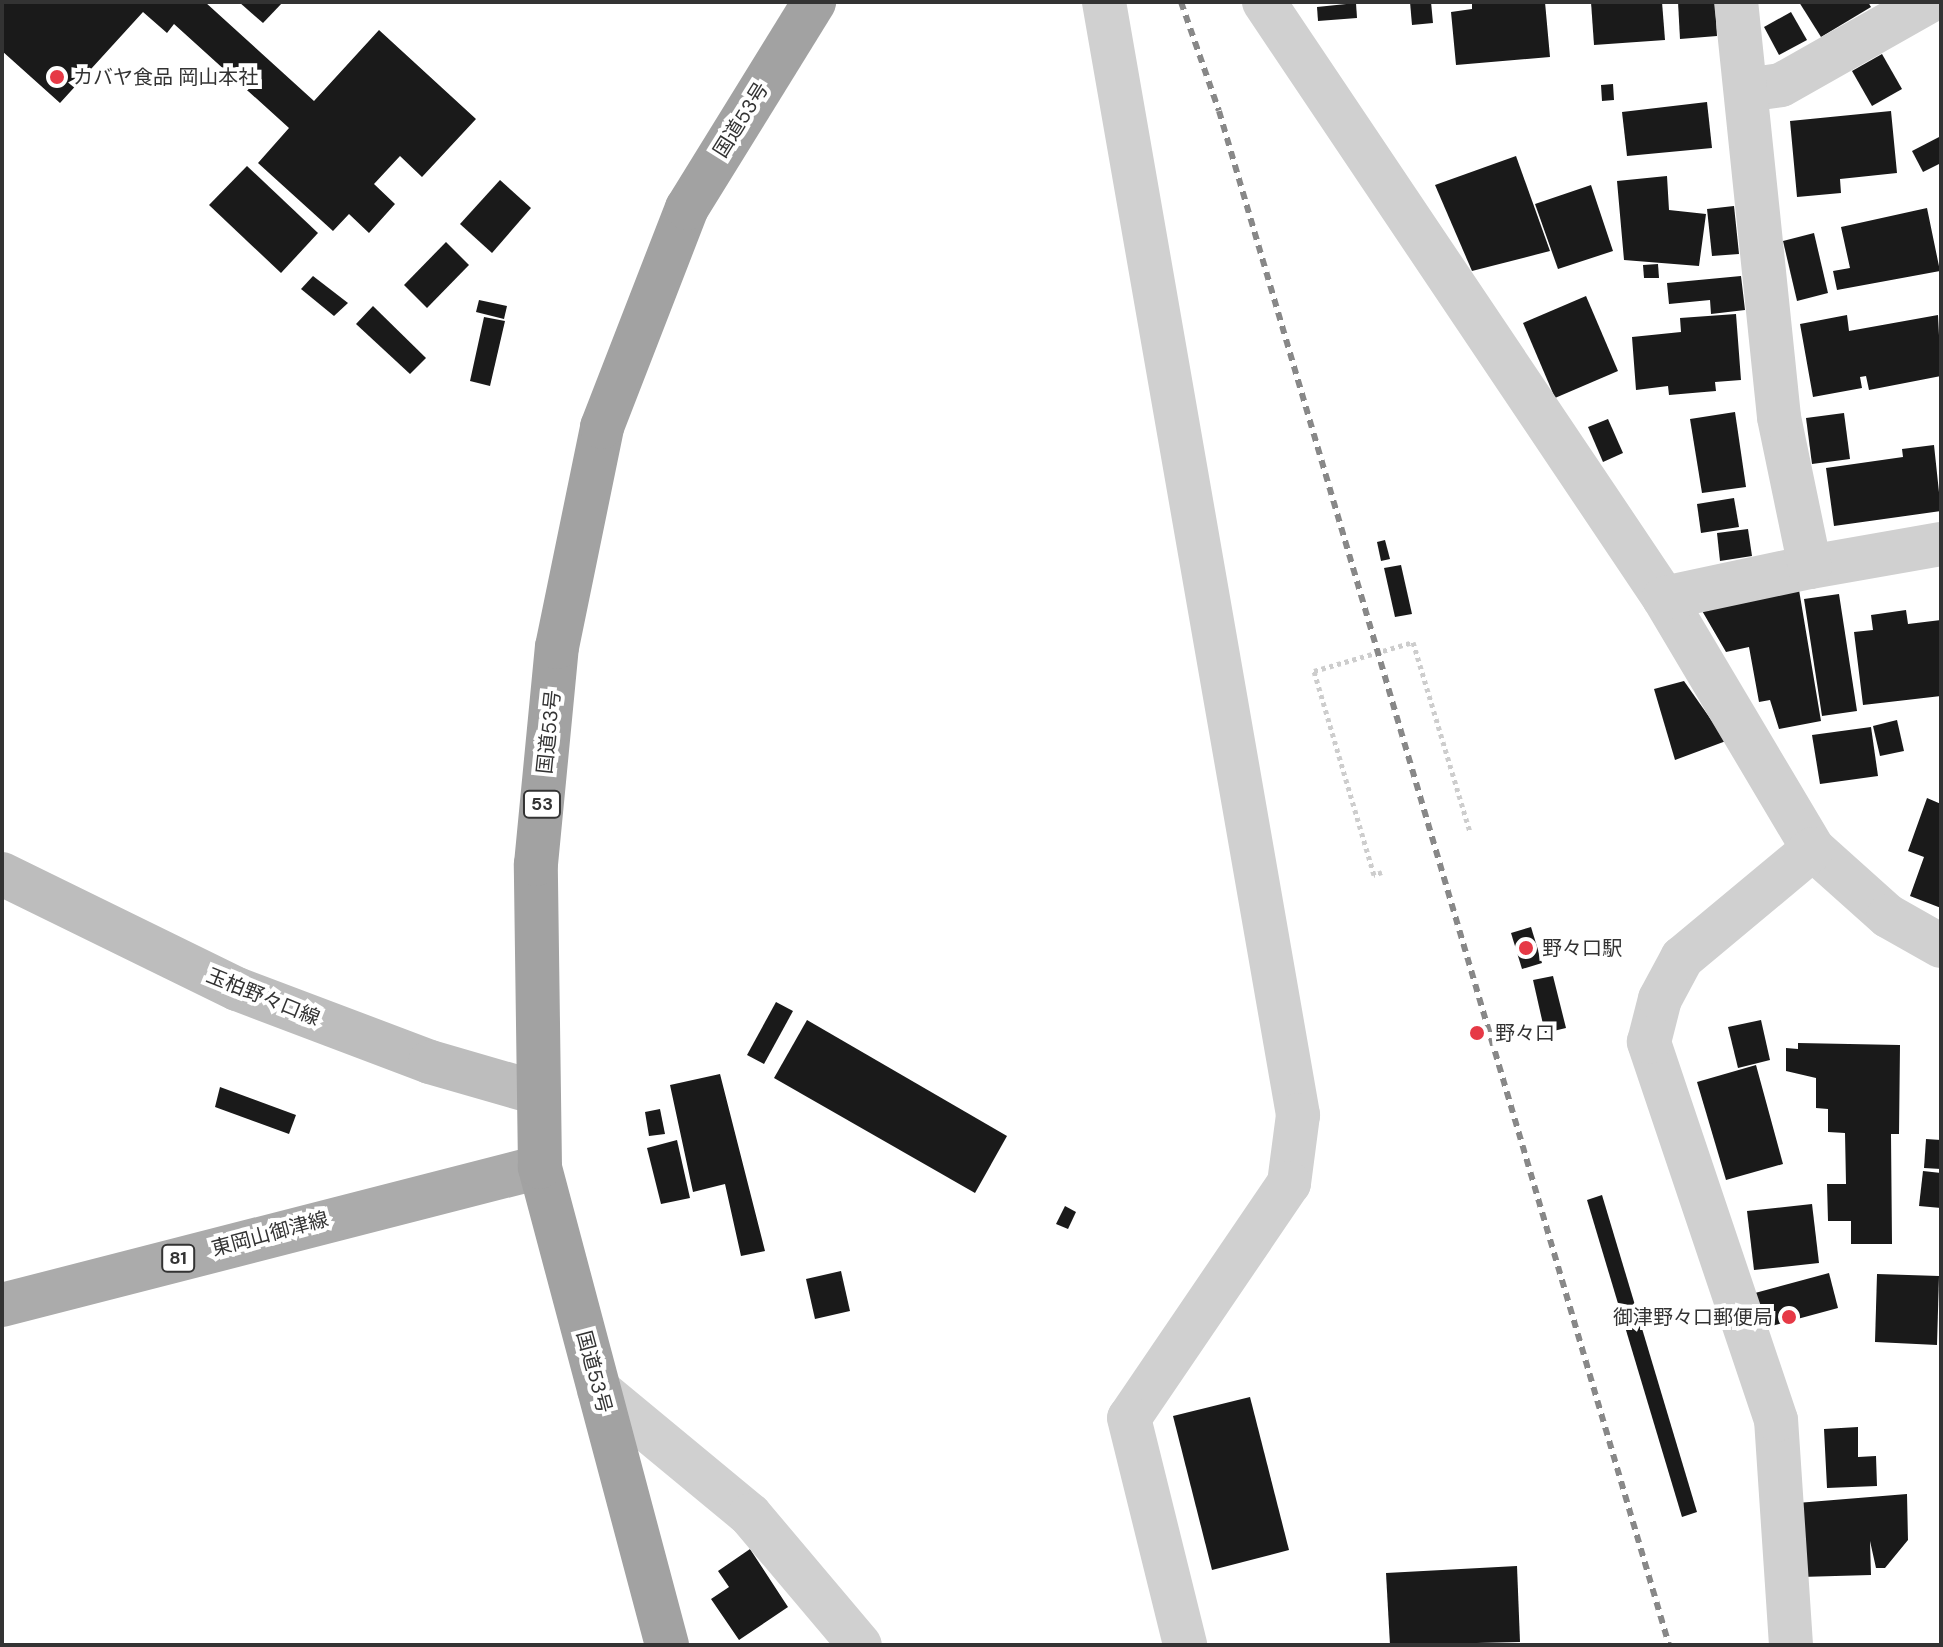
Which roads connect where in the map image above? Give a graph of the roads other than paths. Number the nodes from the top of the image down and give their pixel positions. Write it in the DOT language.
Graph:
graph roads {
  1 [pos="814,2"];
  2 [pos="1104,2"];
  3 [pos="1264,2"];
  4 [pos="1736,2"];
  5 [pos="1928,2"];
  6 [pos="1746,90"];
  7 [pos="1941,544"];
  8 [pos="1810,567"];
  9 [pos="1664,598"];
  10 [pos="1813,849"];
  11 [pos="2,874"];
  12 [pos="1941,946"];
  13 [pos="534,1092"];
  14 [pos="540,1167"];
  15 [pos="2,1305"];
  16 [pos="599,1390"];
  17 [pos="667,1645"];
  18 [pos="860,1645"];
  19 [pos="1185,1645"];
  20 [pos="1791,1645"];
  1 -- 13 [label="highway, 国道53号 / 53"];
  2 -- 19 [label="street"];
  3 -- 9 [label="street"];
  4 -- 6 [label="street"];
  5 -- 6 [label="street"];
  6 -- 8 [label="street"];
  7 -- 8 [label="street"];
  8 -- 9 [label="street"];
  9 -- 10 [label="street"];
  10 -- 12 [label="street"];
  10 -- 20 [label="street"];
  11 -- 13 [label="main road, 玉柏野々口線"];
  13 -- 14 [label="highway, 国道53号 / 53"];
  14 -- 15 [label="main road, 東岡山御津線 / 81"];
  14 -- 16 [label="highway, 国道53号 / 53"];
  16 -- 17 [label="highway, 国道53号 / 53"];
  16 -- 18 [label="street"];
}
